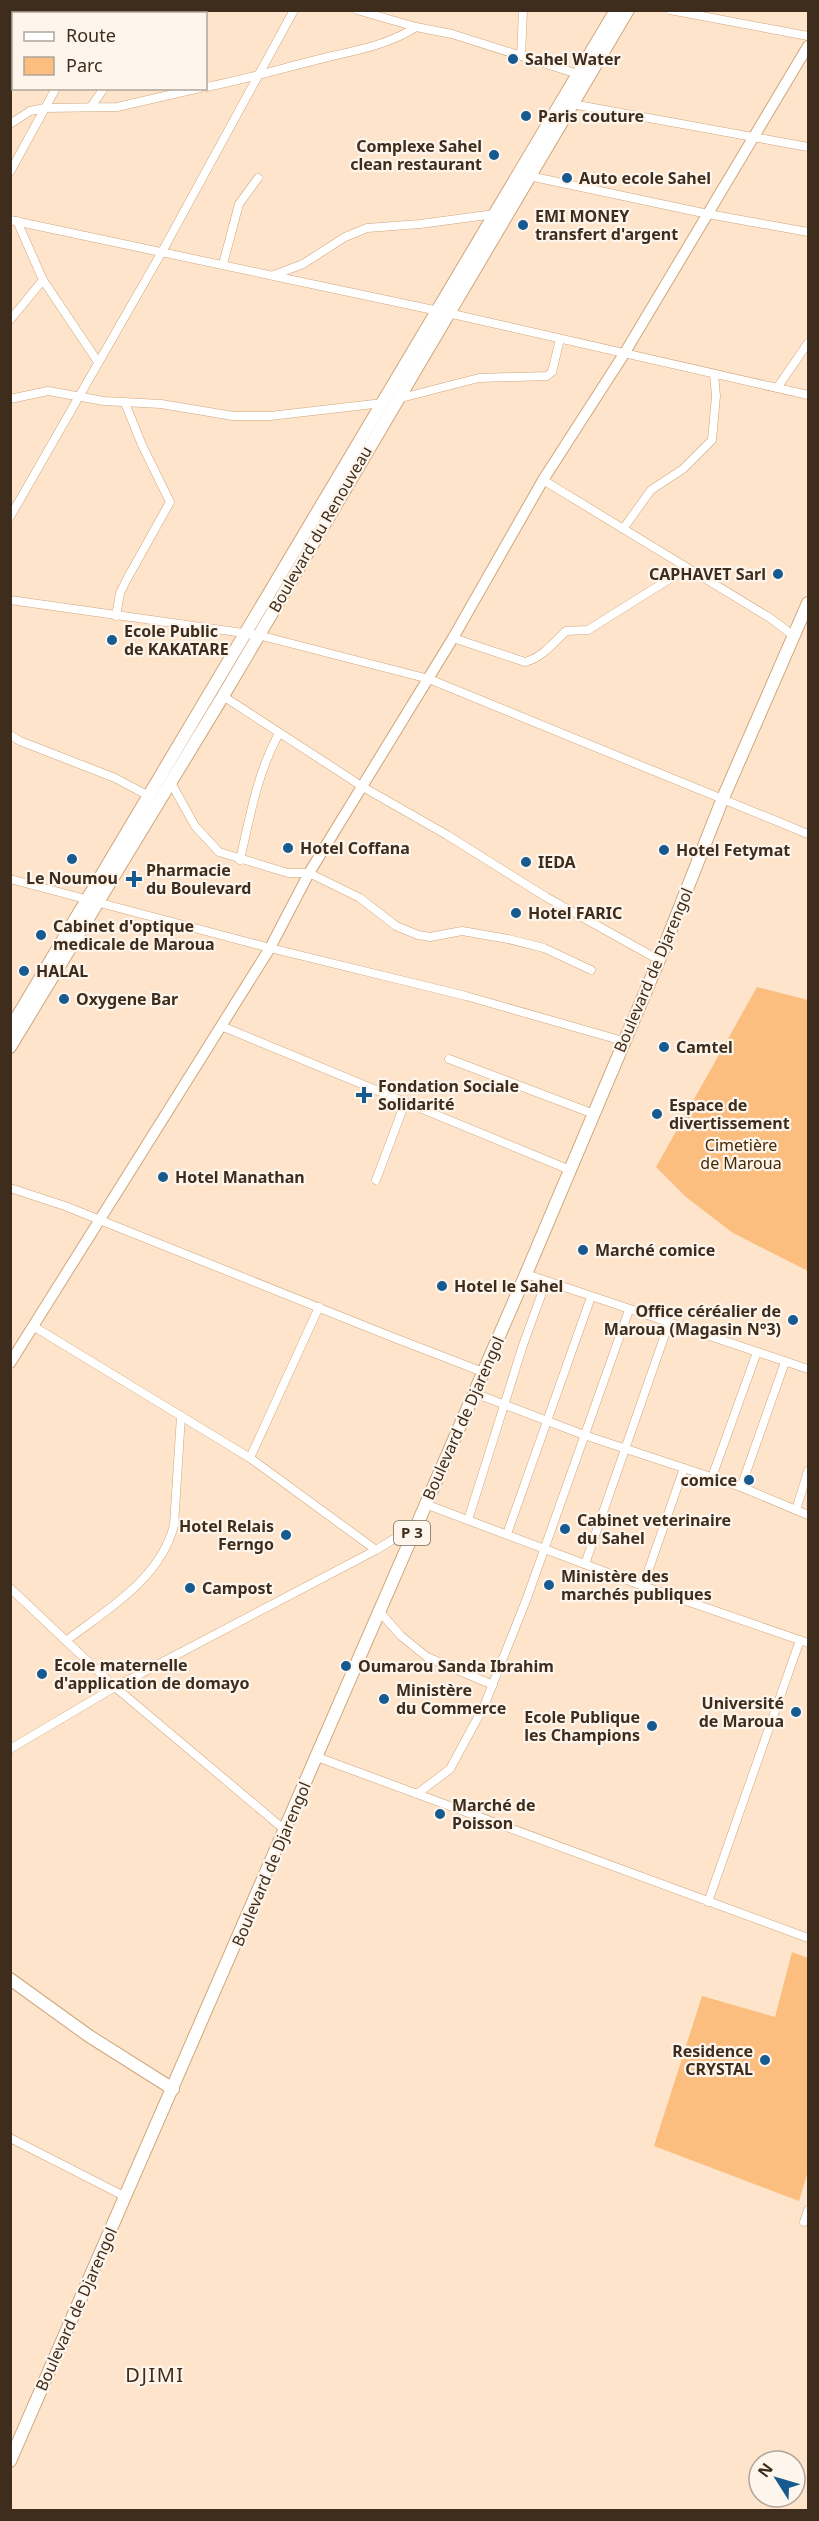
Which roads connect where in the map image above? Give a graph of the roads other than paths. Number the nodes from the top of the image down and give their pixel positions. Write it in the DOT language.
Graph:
graph roads {
  1 [pos="294,10"];
  2 [pos="357,10"];
  3 [pos="523,10"];
  4 [pos="615,10"];
  5 [pos="628,10"];
  6 [pos="670,10"];
  7 [pos="416,27"];
  8 [pos="808,36"];
  9 [pos="808,46"];
  10 [pos="521,56"];
  11 [pos="578,74"];
  12 [pos="258,77"];
  13 [pos="207,87"];
  14 [pos="55,90"];
  15 [pos="103,90"];
  16 [pos="192,90"];
  17 [pos="572,104"];
  18 [pos="91,107"];
  19 [pos="45,108"];
  20 [pos="10,124"];
  21 [pos="755,136"];
  22 [pos="808,147"];
  23 [pos="10,172"];
  24 [pos="529,176"];
  25 [pos="258,178"];
  26 [pos="495,214"];
  27 [pos="708,214"];
  28 [pos="14,220"];
  29 [pos="808,232"];
  30 [pos="163,250"];
  31 [pos="223,264"];
  32 [pos="274,275"];
  33 [pos="44,280"];
  34 [pos="443,312"];
  35 [pos="10,320"];
  36 [pos="560,339"];
  37 [pos="808,343"];
  38 [pos="624,354"];
  39 [pos="98,362"];
  40 [pos="714,375"];
  41 [pos="777,388"];
  42 [pos="808,395"];
  43 [pos="78,397"];
  44 [pos="10,399"];
  45 [pos="390,401"];
  46 [pos="125,403"];
  47 [pos="543,480"];
  48 [pos="10,517"];
  49 [pos="623,529"];
  50 [pos="687,568"];
  51 [pos="10,600"];
  52 [pos="808,603"];
  53 [pos="116,616"];
  54 [pos="252,635"];
  55 [pos="794,636"];
  56 [pos="453,639"];
  57 [pos="429,679"];
  58 [pos="223,696"];
  59 [pos="279,733"];
  60 [pos="10,735"];
  61 [pos="170,781"];
  62 [pos="363,786"];
  63 [pos="149,796"];
  64 [pos="723,798"];
  65 [pos="808,834"];
  66 [pos="240,860"];
  67 [pos="309,873"];
  68 [pos="10,879"];
  69 [pos="93,900"];
  70 [pos="270,948"];
  71 [pos="659,960"];
  72 [pos="591,970"];
  73 [pos="221,1026"];
  74 [pos="10,1029"];
  75 [pos="623,1041"];
  76 [pos="10,1047"];
  77 [pos="448,1059"];
  78 [pos="405,1103"];
  79 [pos="594,1114"];
  80 [pos="570,1170"];
  81 [pos="376,1180"];
  82 [pos="10,1188"];
  83 [pos="98,1220"];
  84 [pos="526,1274"];
  85 [pos="546,1282"];
  86 [pos="591,1297"];
  87 [pos="319,1307"];
  88 [pos="628,1310"];
  89 [pos="669,1323"];
  90 [pos="33,1326"];
  91 [pos="757,1352"];
  92 [pos="785,1362"];
  93 [pos="10,1363"];
  94 [pos="808,1370"];
  95 [pos="483,1372"];
  96 [pos="474,1393"];
  97 [pos="505,1406"];
  98 [pos="181,1416"];
  99 [pos="547,1421"];
  100 [pos="584,1435"];
  101 [pos="624,1448"];
  102 [pos="250,1458"];
  103 [pos="684,1468"];
  104 [pos="808,1471"];
  105 [pos="712,1477"];
  106 [pos="741,1487"];
  107 [pos="425,1504"];
  108 [pos="796,1510"];
  109 [pos="808,1515"];
  110 [pos="468,1520"];
  111 [pos="415,1526"];
  112 [pos="507,1534"];
  113 [pos="544,1548"];
  114 [pos="376,1550"];
  115 [pos="585,1564"];
  116 [pos="643,1586"];
  117 [pos="10,1588"];
  118 [pos="379,1611"];
  119 [pos="67,1640"];
  120 [pos="804,1641"];
  121 [pos="493,1684"];
  122 [pos="115,1687"];
  123 [pos="10,1749"];
  124 [pos="317,1757"];
  125 [pos="417,1794"];
  126 [pos="286,1831"];
  127 [pos="708,1902"];
  128 [pos="808,1938"];
  129 [pos="10,1978"];
  130 [pos="173,2089"];
  131 [pos="10,2138"];
  132 [pos="126,2197"];
  133 [pos="808,2210"];
  134 [pos="804,2222"];
  135 [pos="10,2461"];
  1 -- 12 [label="street"];
  2 -- 7 [label="street"];
  3 -- 10 [label="street"];
  4 -- 11 [label="main road, Boulevard du Renouveau"];
  5 -- 17 [label="main road, Boulevard du Renouveau"];
  6 -- 8 [label="street"];
  7 -- 10 [label="street"];
  7 -- 12 [label="street"];
  9 -- 21 [label="main road"];
  10 -- 11 [label="street"];
  11 -- 26 [label="main road, Boulevard du Renouveau"];
  12 -- 13 [label="street"];
  12 -- 30 [label="street"];
  14 -- 19 [label="street"];
  15 -- 18 [label="street"];
  16 -- 18 [label="street"];
  17 -- 21 [label="street"];
  17 -- 24 [label="main road, Boulevard du Renouveau"];
  18 -- 19 [label="street"];
  19 -- 20 [label="street"];
  19 -- 23 [label="street"];
  21 -- 22 [label="street"];
  21 -- 27 [label="main road"];
  24 -- 27 [label="street"];
  24 -- 34 [label="main road, Boulevard du Renouveau"];
  25 -- 31 [label="street"];
  26 -- 32 [label="street"];
  26 -- 34 [label="main road, Boulevard du Renouveau"];
  27 -- 29 [label="street"];
  27 -- 38 [label="main road"];
  28 -- 30 [label="street"];
  28 -- 33 [label="street"];
  30 -- 31 [label="street"];
  30 -- 39 [label="street"];
  31 -- 32 [label="street"];
  32 -- 34 [label="street"];
  33 -- 35 [label="street"];
  33 -- 39 [label="street"];
  34 -- 36 [label="street"];
  34 -- 45 [label="main road, Boulevard du Renouveau"];
  36 -- 38 [label="street"];
  36 -- 45 [label="street"];
  37 -- 41 [label="street"];
  38 -- 40 [label="street"];
  38 -- 47 [label="main road"];
  39 -- 43 [label="street"];
  40 -- 41 [label="street"];
  40 -- 49 [label="street"];
  41 -- 42 [label="street"];
  43 -- 44 [label="street"];
  43 -- 46 [label="street"];
  43 -- 48 [label="street"];
  45 -- 46 [label="street"];
  45 -- 54 [label="main road, Boulevard du Renouveau"];
  46 -- 53 [label="street"];
  47 -- 49 [label="street"];
  47 -- 56 [label="main road"];
  49 -- 50 [label="street"];
  50 -- 55 [label="street"];
  50 -- 56 [label="street"];
  51 -- 53 [label="street"];
  52 -- 55 [label="main road, Boulevard de Djarengol / P 3"];
  53 -- 54 [label="street"];
  54 -- 57 [label="street"];
  54 -- 58 [label="main road, Boulevard du Renouveau"];
  54 -- 63 [label="main road, Boulevard du Renouveau"];
  55 -- 64 [label="main road, Boulevard de Djarengol / P 3"];
  56 -- 57 [label="main road"];
  57 -- 62 [label="main road"];
  57 -- 64 [label="street"];
  58 -- 59 [label="street"];
  58 -- 61 [label="main road, Boulevard du Renouveau"];
  59 -- 62 [label="street"];
  59 -- 66 [label="street"];
  60 -- 63 [label="street"];
  61 -- 66 [label="street"];
  61 -- 69 [label="main road, Boulevard du Renouveau"];
  62 -- 67 [label="main road"];
  62 -- 71 [label="street"];
  63 -- 69 [label="main road, Boulevard du Renouveau"];
  64 -- 65 [label="street"];
  64 -- 71 [label="main road, Boulevard de Djarengol / P 3"];
  66 -- 67 [label="street"];
  67 -- 70 [label="main road"];
  67 -- 72 [label="street"];
  68 -- 69 [label="street"];
  69 -- 70 [label="street"];
  69 -- 74 [label="main road, Boulevard du Renouveau"];
  69 -- 76 [label="main road, Boulevard du Renouveau"];
  70 -- 73 [label="main road"];
  70 -- 75 [label="street"];
  71 -- 75 [label="main road, Boulevard de Djarengol / P 3"];
  73 -- 78 [label="street"];
  73 -- 83 [label="main road"];
  75 -- 79 [label="main road, Boulevard de Djarengol / P 3"];
  77 -- 79 [label="street"];
  78 -- 80 [label="street"];
  78 -- 81 [label="street"];
  79 -- 80 [label="main road, Boulevard de Djarengol / P 3"];
  80 -- 84 [label="main road, Boulevard de Djarengol / P 3"];
  82 -- 83 [label="street"];
  83 -- 87 [label="street"];
  83 -- 90 [label="main road"];
  84 -- 85 [label="street"];
  84 -- 95 [label="main road, Boulevard de Djarengol / P 3"];
  85 -- 86 [label="street"];
  85 -- 97 [label="street"];
  86 -- 88 [label="street"];
  86 -- 99 [label="street"];
  87 -- 95 [label="street"];
  87 -- 102 [label="street"];
  88 -- 89 [label="street"];
  88 -- 100 [label="street"];
  89 -- 91 [label="street"];
  89 -- 101 [label="street"];
  90 -- 93 [label="main road"];
  90 -- 98 [label="street"];
  91 -- 92 [label="street"];
  91 -- 105 [label="street"];
  92 -- 94 [label="street"];
  92 -- 106 [label="street"];
  95 -- 96 [label="main road, Boulevard de Djarengol / P 3"];
  96 -- 97 [label="street"];
  96 -- 107 [label="main road, Boulevard de Djarengol / P 3"];
  97 -- 99 [label="street"];
  97 -- 110 [label="street"];
  98 -- 102 [label="street"];
  98 -- 119 [label="street"];
  99 -- 100 [label="street"];
  99 -- 112 [label="street"];
  100 -- 101 [label="street"];
  100 -- 113 [label="street"];
  101 -- 103 [label="street"];
  101 -- 115 [label="street"];
  102 -- 114 [label="street"];
  103 -- 105 [label="street"];
  103 -- 116 [label="street"];
  104 -- 108 [label="street"];
  105 -- 106 [label="street"];
  106 -- 108 [label="street"];
  107 -- 110 [label="street"];
  107 -- 111 [label="main road, Boulevard de Djarengol / P 3"];
  108 -- 109 [label="street"];
  110 -- 112 [label="street"];
  111 -- 114 [label="street"];
  111 -- 118 [label="main road, Boulevard de Djarengol / P 3"];
  112 -- 113 [label="street"];
  113 -- 115 [label="street"];
  113 -- 121 [label="street"];
  114 -- 122 [label="street"];
  115 -- 116 [label="street"];
  116 -- 120 [label="street"];
  117 -- 119 [label="street"];
  118 -- 121 [label="street"];
  118 -- 124 [label="main road, Boulevard de Djarengol / P 3"];
  119 -- 122 [label="street"];
  120 -- 127 [label="street"];
  121 -- 125 [label="street"];
  122 -- 123 [label="street"];
  122 -- 126 [label="street"];
  124 -- 125 [label="street"];
  124 -- 126 [label="main road, Boulevard de Djarengol / P 3"];
  125 -- 127 [label="street"];
  126 -- 130 [label="main road, Boulevard de Djarengol / P 3"];
  127 -- 128 [label="street"];
  129 -- 130 [label="main road"];
  130 -- 132 [label="main road, Boulevard de Djarengol / P 3"];
  131 -- 132 [label="street"];
  132 -- 135 [label="main road, Boulevard de Djarengol / P 3"];
  133 -- 134 [label="street"];
}
